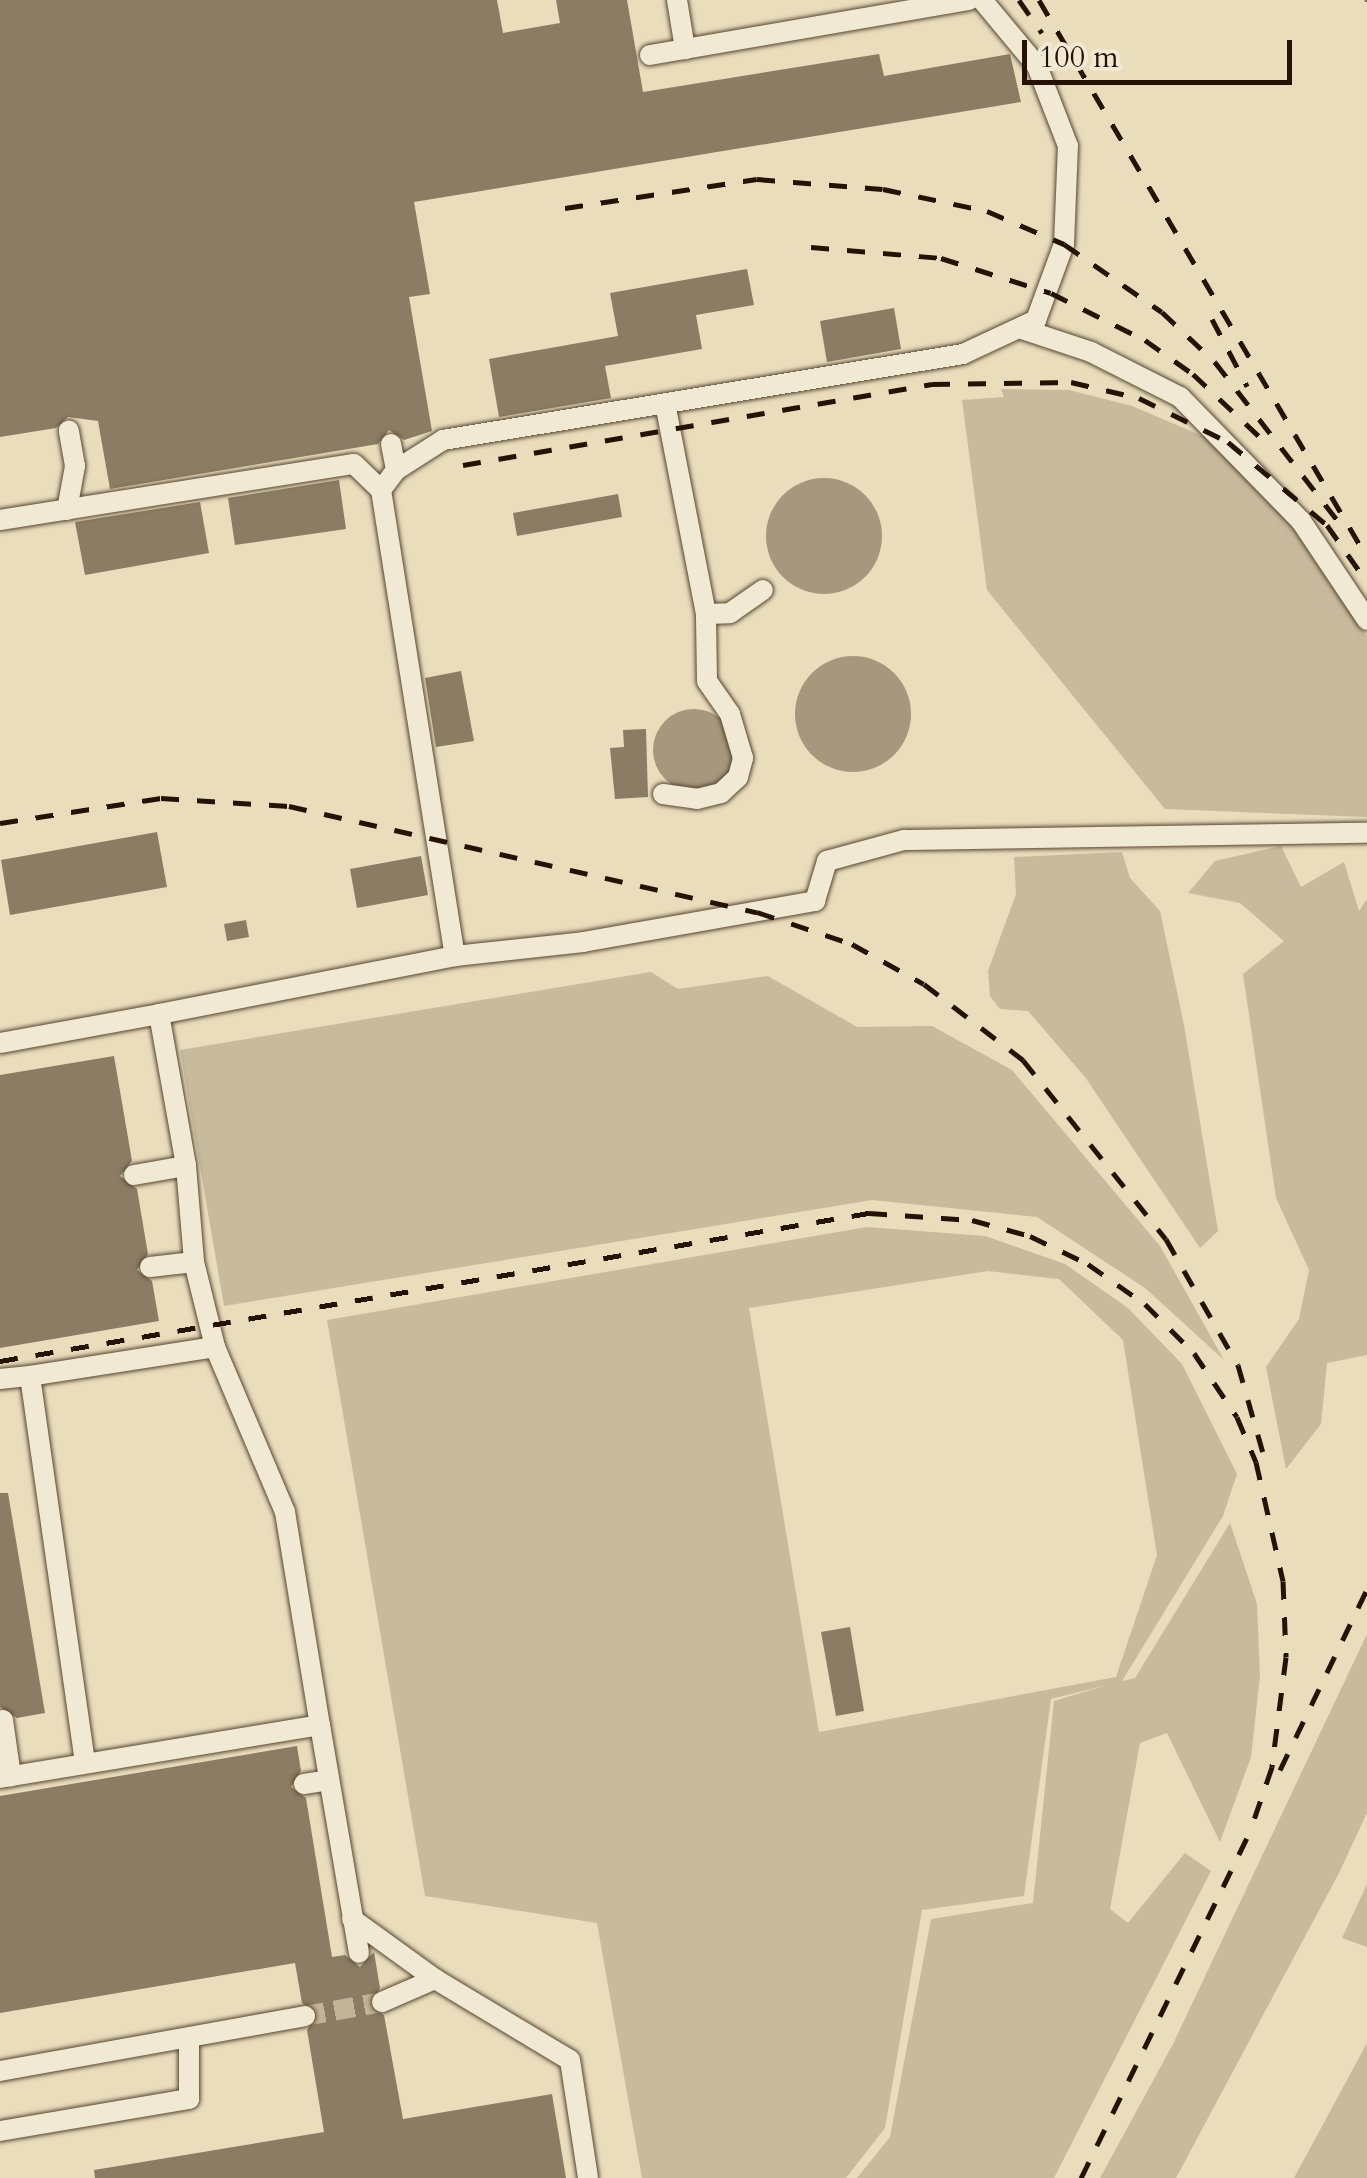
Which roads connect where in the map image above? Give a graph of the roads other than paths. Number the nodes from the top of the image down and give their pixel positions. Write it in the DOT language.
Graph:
graph roads {
  1 [pos="676,0"];
  2 [pos="969,0"];
  3 [pos="982,0"];
  4 [pos="685,49"];
  5 [pos="650,55"];
  6 [pos="1022,330"];
  7 [pos="666,408"];
  8 [pos="69,430"];
  9 [pos="391,444"];
  10 [pos="396,470"];
  11 [pos="381,490"];
  12 [pos="67,510"];
  13 [pos="0,520"];
  14 [pos="763,590"];
  15 [pos="706,614"];
  16 [pos="1367,620"];
  17 [pos="663,794"];
  18 [pos="1367,833"];
  19 [pos="456,956"];
  20 [pos="159,1014"];
  21 [pos="0,1043"];
  22 [pos="186,1166"];
  23 [pos="134,1175"];
  24 [pos="194,1262"];
  25 [pos="150,1267"];
  26 [pos="215,1348"];
  27 [pos="30,1376"];
  28 [pos="0,1379"];
  29 [pos="2,1720"];
  30 [pos="320,1725"];
  31 [pos="85,1764"];
  32 [pos="6,1777"];
  33 [pos="329,1780"];
  34 [pos="304,1784"];
  35 [pos="352,1919"];
  36 [pos="359,1953"];
  37 [pos="435,1979"];
  38 [pos="382,2002"];
  39 [pos="305,2016"];
  40 [pos="189,2040"];
  41 [pos="0,2071"];
  42 [pos="0,2130"];
  43 [pos="588,2178"];
  1 -- 4 [label="lane"];
  2 -- 4 [label="lane"];
  3 -- 6 [label="lane"];
  4 -- 5 [label="lane"];
  6 -- 7 [label="lane"];
  6 -- 16 [label="lane"];
  7 -- 10 [label="lane"];
  7 -- 15 [label="lane"];
  8 -- 12 [label="lane"];
  9 -- 10 [label="lane"];
  10 -- 11 [label="lane"];
  11 -- 12 [label="lane"];
  11 -- 19 [label="lane"];
  12 -- 13 [label="lane"];
  14 -- 15 [label="lane"];
  15 -- 17 [label="lane"];
  18 -- 19 [label="lane"];
  19 -- 20 [label="lane"];
  20 -- 21 [label="lane"];
  20 -- 22 [label="lane"];
  22 -- 23 [label="lane"];
  22 -- 24 [label="lane"];
  24 -- 25 [label="lane"];
  24 -- 26 [label="lane"];
  26 -- 27 [label="lane"];
  26 -- 30 [label="lane"];
  27 -- 28 [label="lane"];
  27 -- 31 [label="lane"];
  29 -- 32 [label="lane"];
  30 -- 31 [label="lane"];
  30 -- 33 [label="lane"];
  31 -- 32 [label="lane"];
  33 -- 34 [label="lane"];
  33 -- 35 [label="lane"];
  35 -- 36 [label="lane"];
  35 -- 37 [label="lane"];
  37 -- 38 [label="lane"];
  37 -- 43 [label="lane"];
  39 -- 40 [label="lane"];
  40 -- 41 [label="lane"];
  40 -- 42 [label="lane"];
}
